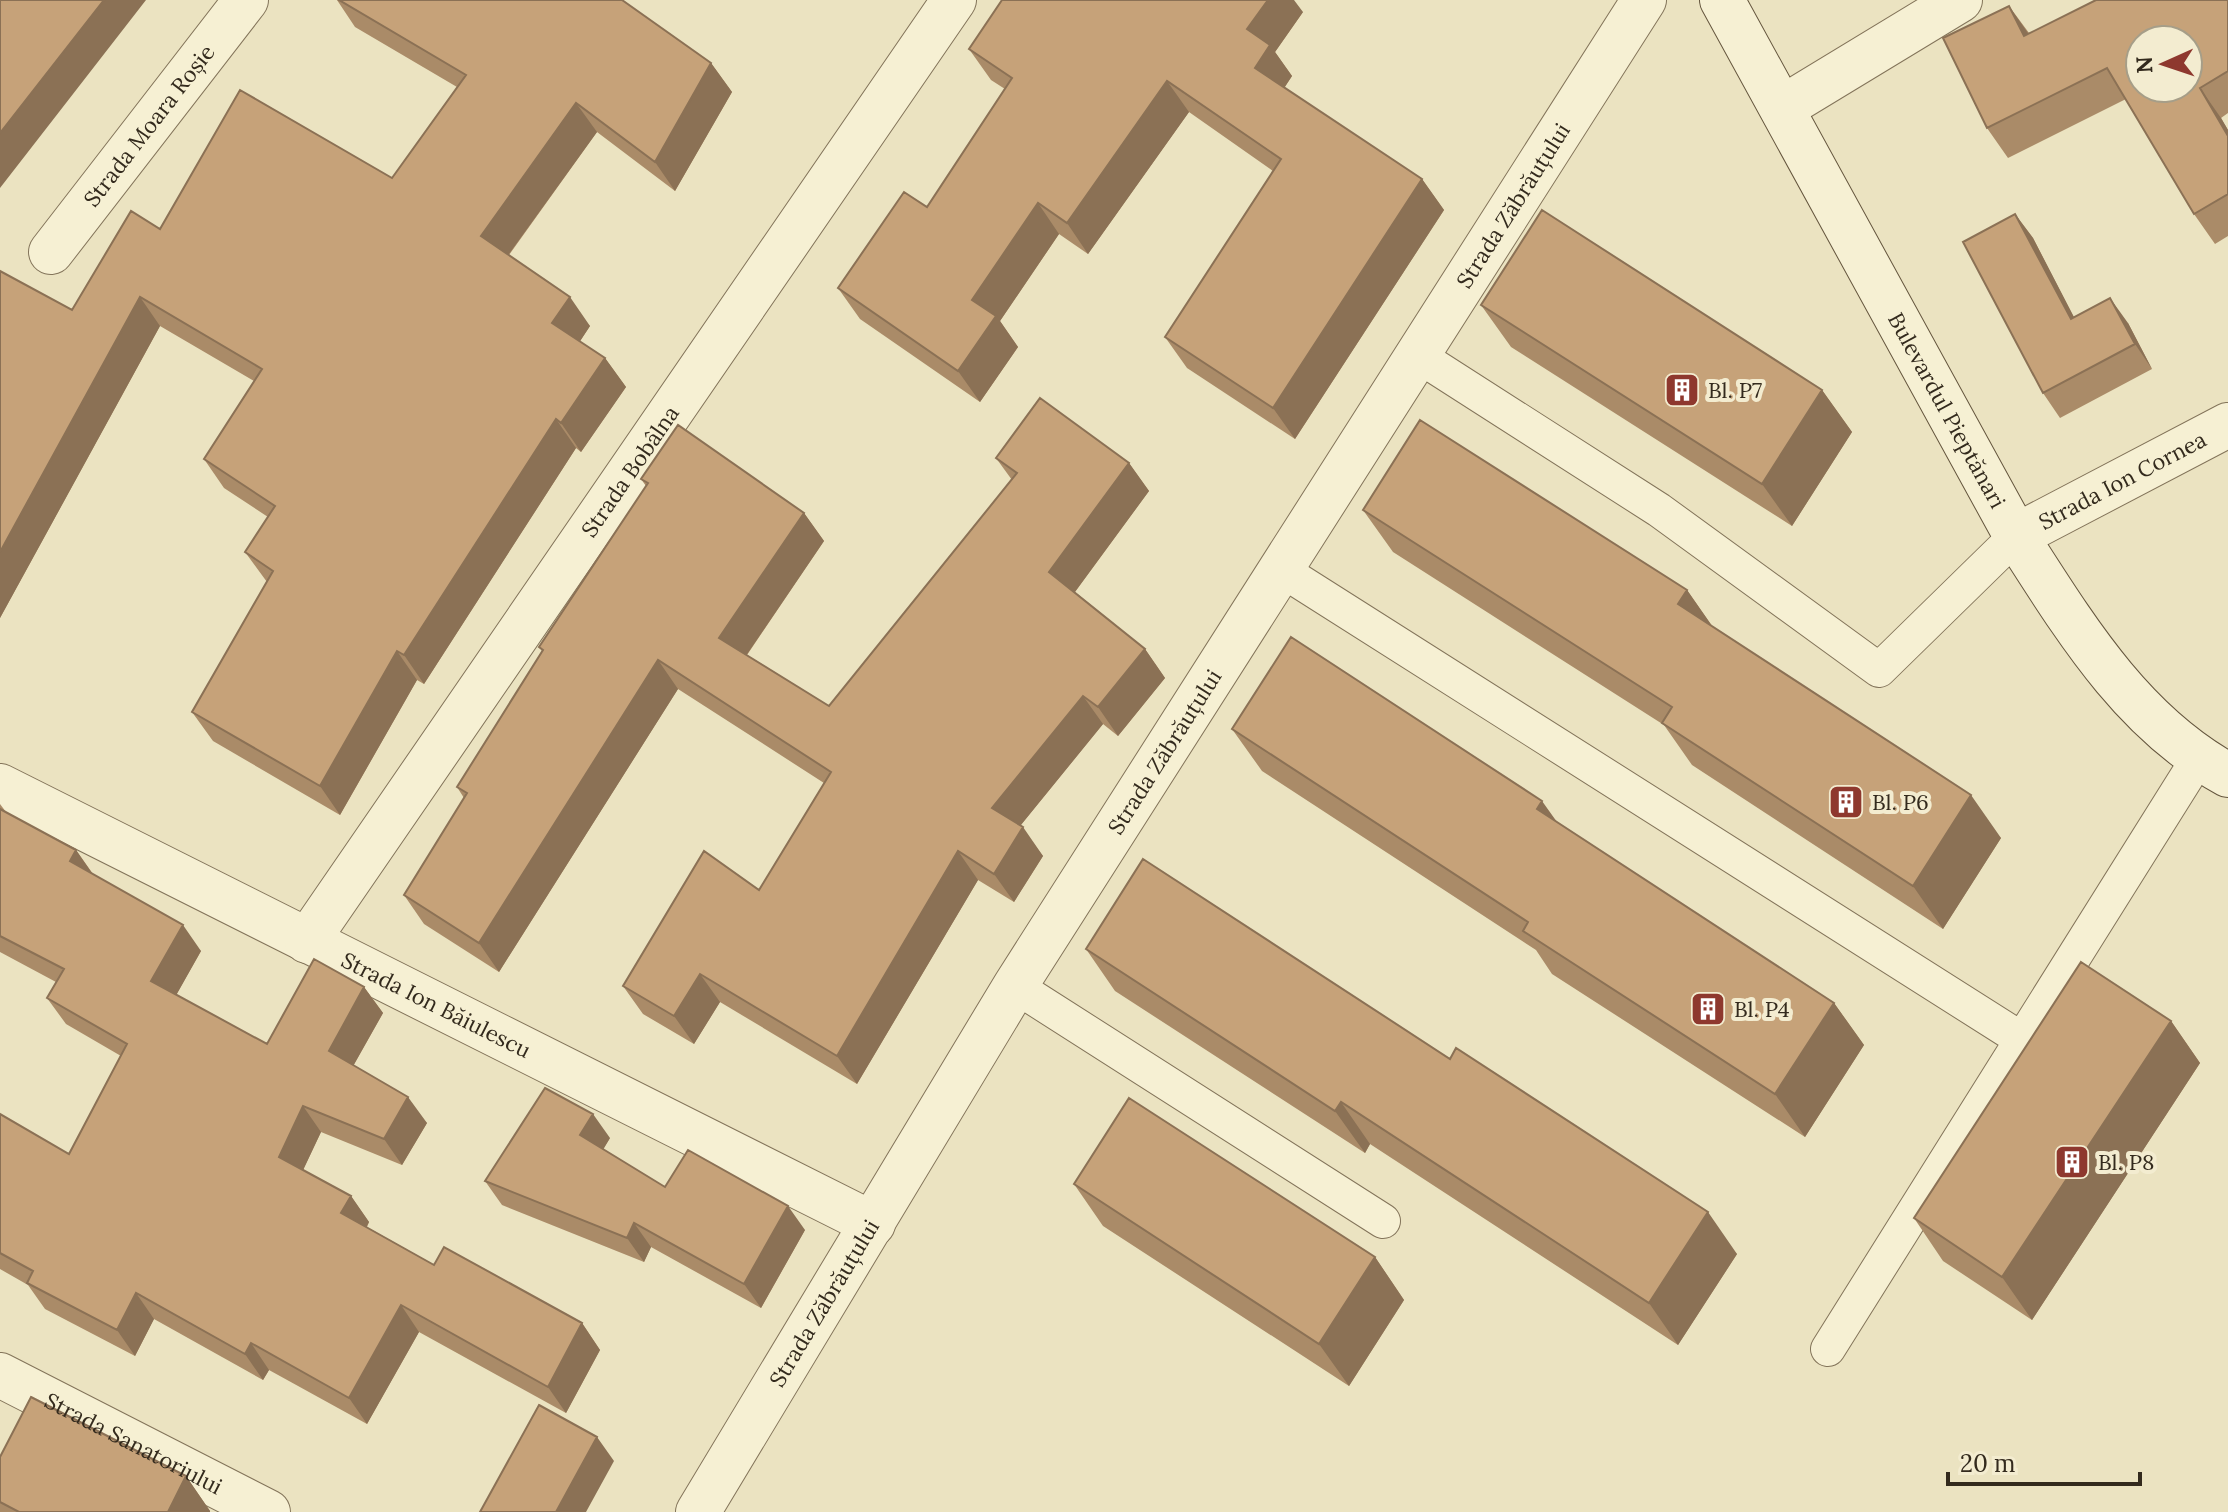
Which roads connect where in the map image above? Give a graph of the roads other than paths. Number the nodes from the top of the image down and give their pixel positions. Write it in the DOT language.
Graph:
graph roads {
  1 [pos="954,0"];
  2 [pos="1644,0"];
  3 [pos="1722,0"];
  4 [pos="1960,0"];
  5 [pos="240,2"];
  6 [pos="1782,108"];
  7 [pos="51,252"];
  8 [pos="1417,355"];
  9 [pos="2228,425"];
  10 [pos="2016,536"];
  11 [pos="1280,569"];
  12 [pos="2213,767"];
  13 [pos="0,786"];
  14 [pos="307,941"];
  15 [pos="1015,986"];
  16 [pos="2021,1039"];
  17 [pos="1383,1221"];
  18 [pos="873,1224"];
  19 [pos="1828,1349"];
  20 [pos="0,1375"];
  21 [pos="268,1512"];
  22 [pos="698,1512"];
  1 -- 14 [label="street, Strada Bobâlna"];
  2 -- 8 [label="street, Strada Zăbrăuțului"];
  3 -- 6 [label="street, Bulevardul Pieptănari"];
  4 -- 6 [label="street"];
  5 -- 7 [label="street, Strada Moara Roșie"];
  6 -- 10 [label="street, Bulevardul Pieptănari"];
  8 -- 10 [label="lane"];
  8 -- 11 [label="street, Strada Zăbrăuțului"];
  9 -- 10 [label="street, Strada Ion Cornea"];
  10 -- 12 [label="street, Bulevardul Pieptănari"];
  11 -- 15 [label="street, Strada Zăbrăuțului"];
  11 -- 16 [label="lane"];
  12 -- 16 [label="lane"];
  13 -- 14 [label="street, Strada Ion Băiulescu"];
  14 -- 18 [label="street, Strada Ion Băiulescu"];
  15 -- 17 [label="lane"];
  15 -- 18 [label="street, Strada Zăbrăuțului"];
  16 -- 19 [label="lane"];
  18 -- 22 [label="street, Strada Zăbrăuțului"];
  20 -- 21 [label="street, Strada Sanatoriului"];
}
